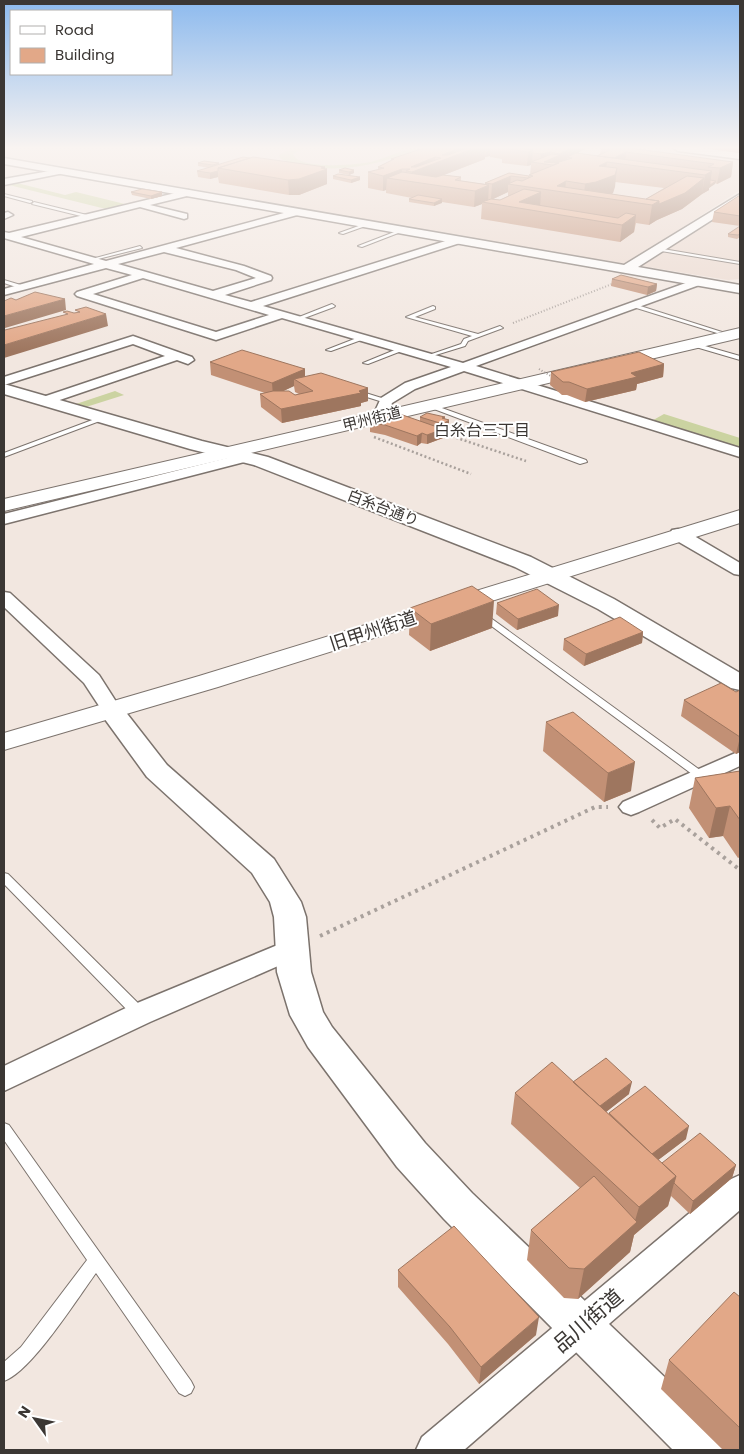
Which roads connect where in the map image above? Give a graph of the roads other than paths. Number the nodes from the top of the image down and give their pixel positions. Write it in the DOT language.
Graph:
graph roads {
  1 [pos="85,216"];
  2 [pos="94,216"];
  3 [pos="284,216"];
  4 [pos="321,216"];
  5 [pos="710,216"];
  6 [pos="89,217"];
  7 [pos="369,224"];
  8 [pos="404,230"];
  9 [pos="341,233"];
  10 [pos="5,236"];
  11 [pos="459,240"];
  12 [pos="360,246"];
  13 [pos="140,247"];
  14 [pos="163,249"];
  15 [pos="658,249"];
  16 [pos="90,260"];
  17 [pos="740,263"];
  18 [pos="106,265"];
  19 [pos="626,269"];
  20 [pos="144,275"];
  21 [pos="4,281"];
  22 [pos="698,282"];
  23 [pos="22,287"];
  24 [pos="740,289"];
  25 [pos="4,292"];
  26 [pos="212,295"];
  27 [pos="632,305"];
  28 [pos="250,306"];
  29 [pos="332,306"];
  30 [pos="432,308"];
  31 [pos="280,315"];
  32 [pos="297,319"];
  33 [pos="186,327"];
  34 [pos="500,328"];
  35 [pos="733,333"];
  36 [pos="476,335"];
  37 [pos="362,338"];
  38 [pos="140,342"];
  39 [pos="690,344"];
  40 [pos="402,349"];
  41 [pos="329,350"];
  42 [pos="428,357"];
  43 [pos="740,358"];
  44 [pos="366,363"];
  45 [pos="463,367"];
  46 [pos="4,381"];
  47 [pos="516,382"];
  48 [pos="4,389"];
  49 [pos="353,391"];
  50 [pos="45,400"];
  51 [pos="385,405"];
  52 [pos="428,405"];
  53 [pos="104,418"];
  54 [pos="229,453"];
  55 [pos="740,453"];
  56 [pos="4,455"];
  57 [pos="583,462"];
  58 [pos="4,496"];
  59 [pos="4,505"];
  60 [pos="740,516"];
  61 [pos="4,519"];
  62 [pos="678,534"];
  63 [pos="740,570"];
  64 [pos="550,575"];
  65 [pos="4,597"];
  66 [pos="464,601"];
  67 [pos="740,683"];
  68 [pos="112,711"];
  69 [pos="4,742"];
  70 [pos="740,758"];
  71 [pos="700,775"];
  72 [pos="634,806"];
  73 [pos="4,877"];
  74 [pos="292,949"];
  75 [pos="140,1014"];
  76 [pos="4,1079"];
  77 [pos="4,1129"];
  78 [pos="740,1190"];
  79 [pos="96,1260"];
  80 [pos="580,1328"];
  81 [pos="4,1373"];
  82 [pos="185,1387"];
  83 [pos="436,1450"];
  84 [pos="706,1450"];
  1 -- 6 [label="lane"];
  2 -- 6 [label="street"];
  3 -- 14 [label="street"];
  4 -- 7 [label="street"];
  5 -- 15 [label="street"];
  6 -- 10 [label="street"];
  7 -- 8 [label="street"];
  7 -- 9 [label="lane"];
  8 -- 11 [label="street"];
  8 -- 12 [label="lane"];
  10 -- 16 [label="street"];
  11 -- 19 [label="street"];
  11 -- 28 [label="street"];
  13 -- 16 [label="lane"];
  14 -- 18 [label="street"];
  14 -- 26 [label="street"];
  15 -- 17 [label="lane"];
  15 -- 19 [label="street"];
  16 -- 18 [label="street"];
  18 -- 20 [label="street"];
  18 -- 23 [label="street"];
  19 -- 22 [label="street"];
  20 -- 26 [label="street"];
  20 -- 33 [label="street"];
  21 -- 23 [label="lane"];
  22 -- 24 [label="street"];
  22 -- 27 [label="street"];
  23 -- 25 [label="street"];
  26 -- 28 [label="street"];
  27 -- 35 [label="lane"];
  27 -- 45 [label="street"];
  28 -- 31 [label="street"];
  29 -- 32 [label="lane"];
  30 -- 36 [label="lane"];
  31 -- 32 [label="street"];
  31 -- 33 [label="street"];
  32 -- 37 [label="street"];
  33 -- 38 [label="street"];
  34 -- 36 [label="lane"];
  35 -- 39 [label="main road, 甲州街道"];
  35 -- 47 [label="main road, 甲州街道"];
  36 -- 42 [label="lane"];
  37 -- 40 [label="street"];
  37 -- 41 [label="lane"];
  38 -- 46 [label="street"];
  38 -- 50 [label="street"];
  39 -- 43 [label="lane"];
  39 -- 47 [label="main road, 甲州街道"];
  40 -- 42 [label="street"];
  40 -- 44 [label="lane"];
  42 -- 45 [label="street"];
  45 -- 47 [label="street"];
  45 -- 51 [label="street"];
  47 -- 51 [label="main road, 甲州街道"];
  47 -- 52 [label="main road, 甲州街道"];
  47 -- 55 [label="street"];
  48 -- 50 [label="street, 白糸台通り"];
  49 -- 51 [label="lane"];
  50 -- 53 [label="street, 白糸台通り"];
  51 -- 54 [label="main road, 甲州街道"];
  52 -- 54 [label="main road, 甲州街道"];
  52 -- 57 [label="lane"];
  53 -- 54 [label="street, 白糸台通り"];
  53 -- 56 [label="lane"];
  54 -- 58 [label="main road, 甲州街道"];
  54 -- 59 [label="main road, 甲州街道"];
  54 -- 61 [label="street"];
  54 -- 64 [label="street, 白糸台通り"];
  60 -- 62 [label="main road, 旧甲州街道"];
  62 -- 63 [label="street"];
  62 -- 64 [label="main road, 旧甲州街道"];
  64 -- 66 [label="main road, 旧甲州街道"];
  64 -- 67 [label="street, 白糸台通り"];
  65 -- 68 [label="street"];
  66 -- 68 [label="main road, 旧甲州街道"];
  66 -- 71 [label="lane"];
  68 -- 69 [label="main road, 旧甲州街道"];
  68 -- 74 [label="street"];
  70 -- 71 [label="street"];
  71 -- 72 [label="street"];
  73 -- 75 [label="lane"];
  74 -- 75 [label="street"];
  74 -- 80 [label="street"];
  75 -- 76 [label="street"];
  77 -- 79 [label="lane"];
  78 -- 80 [label="street, 品川街道"];
  79 -- 81 [label="lane"];
  79 -- 82 [label="lane"];
  80 -- 83 [label="street, 品川街道"];
  80 -- 84 [label="street"];
}
